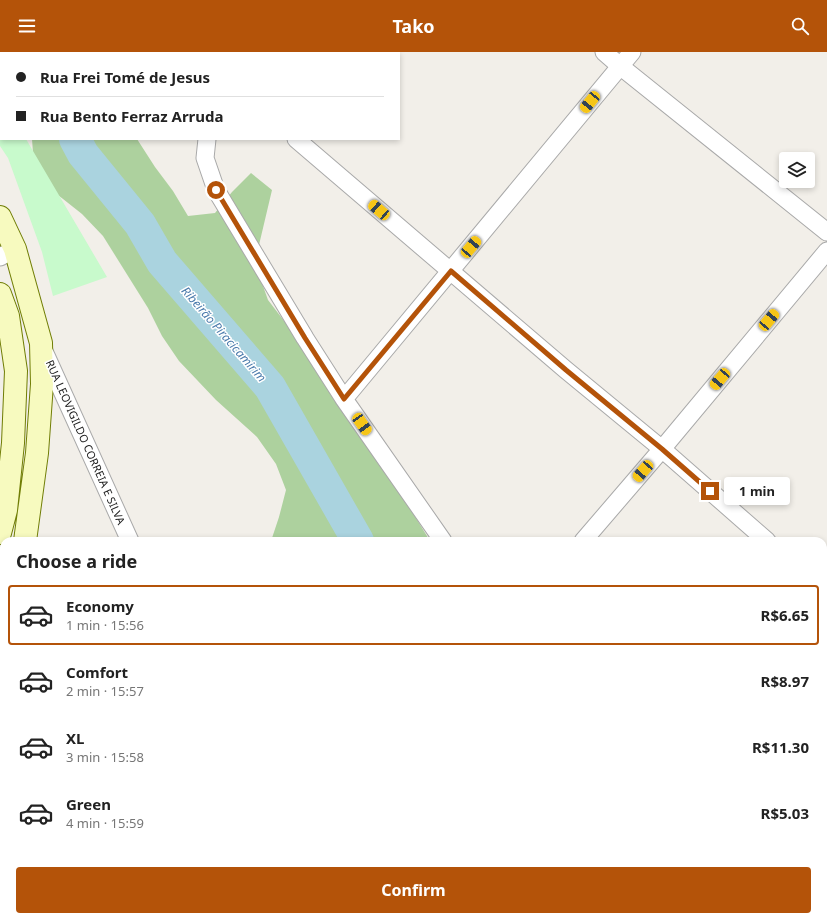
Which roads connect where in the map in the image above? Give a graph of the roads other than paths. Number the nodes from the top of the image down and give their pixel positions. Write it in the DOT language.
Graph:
graph roads {
  1 [pos="604,52"];
  2 [pos="632,52"];
  3 [pos="620,66"];
  4 [pos="207,140"];
  5 [pos="297,140"];
  6 [pos="0,217"];
  7 [pos="827,232"];
  8 [pos="827,251"];
  9 [pos="8,253"];
  10 [pos="451,271"];
  11 [pos="0,294"];
  12 [pos="41,343"];
  13 [pos="344,399"];
  14 [pos="662,449"];
  15 [pos="0,534"];
  16 [pos="26,537"];
  17 [pos="128,537"];
  18 [pos="440,537"];
  19 [pos="586,537"];
  20 [pos="762,537"];
  1 -- 3 [label="street"];
  2 -- 3 [label="street"];
  3 -- 7 [label="street"];
  3 -- 10 [label="street"];
  4 -- 13 [label="street"];
  5 -- 10 [label="street"];
  6 -- 9 [label="main road"];
  8 -- 14 [label="street"];
  9 -- 12 [label="main road"];
  10 -- 13 [label="street"];
  10 -- 14 [label="street"];
  11 -- 15 [label="main road"];
  12 -- 16 [label="main road"];
  12 -- 17 [label="street, RUA LEOVIGILDO CORREIA E SILVA"];
  13 -- 18 [label="street"];
  14 -- 19 [label="street"];
  14 -- 20 [label="street"];
}
